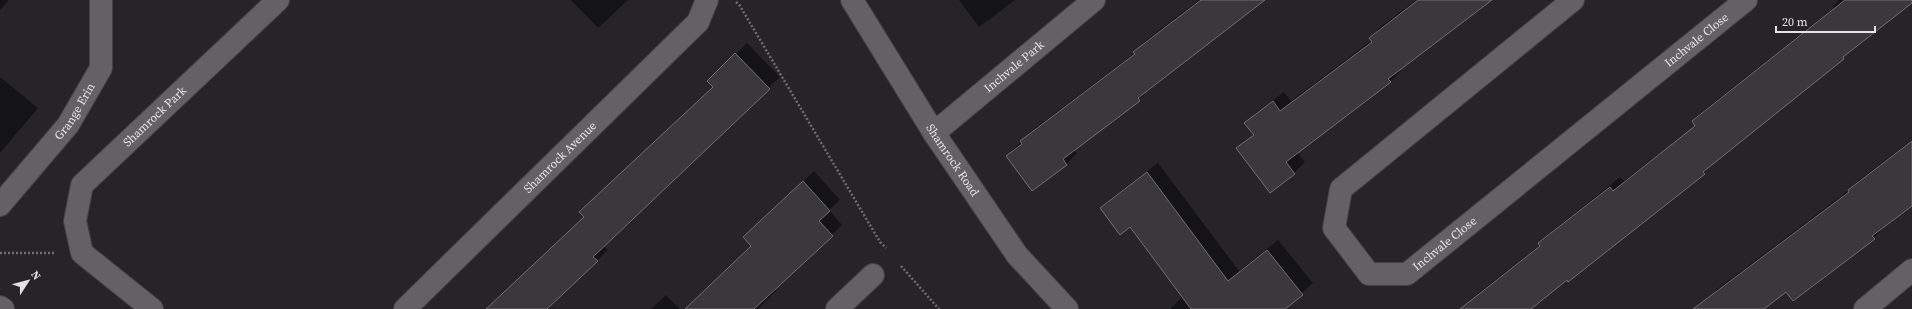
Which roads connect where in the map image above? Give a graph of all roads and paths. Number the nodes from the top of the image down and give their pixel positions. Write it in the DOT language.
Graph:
graph roads {
  1 [pos="101,0"];
  2 [pos="278,0"];
  3 [pos="707,0"];
  4 [pos="734,0"];
  5 [pos="852,0"];
  6 [pos="1094,0"];
  7 [pos="1573,0"];
  8 [pos="1746,0"];
  9 [pos="934,133"];
  10 [pos="0,204"];
  11 [pos="889,252"];
  12 [pos="0,253"];
  13 [pos="82,253"];
  14 [pos="898,262"];
  15 [pos="1912,270"];
  16 [pos="873,275"];
  17 [pos="0,307"];
  18 [pos="3,309"];
  19 [pos="152,309"];
  20 [pos="405,309"];
  21 [pos="837,309"];
  22 [pos="939,309"];
  23 [pos="1067,309"];
  24 [pos="1865,309"];
  1 -- 10 [label="street, Grange Erin"];
  2 -- 13 [label="street, Shamrock Park"];
  3 -- 20 [label="street, Shamrock Avenue"];
  4 -- 11 [label="path"];
  5 -- 9 [label="street, Shamrock Road"];
  6 -- 9 [label="street, Inchvale Park"];
  7 -- 8 [label="street, Inchvale Close"];
  9 -- 23 [label="street, Shamrock Road"];
  12 -- 13 [label="path"];
  13 -- 19 [label="street"];
  14 -- 22 [label="path"];
  15 -- 24 [label="street"];
  16 -- 21 [label="street"];
  17 -- 18 [label="street"];
}
